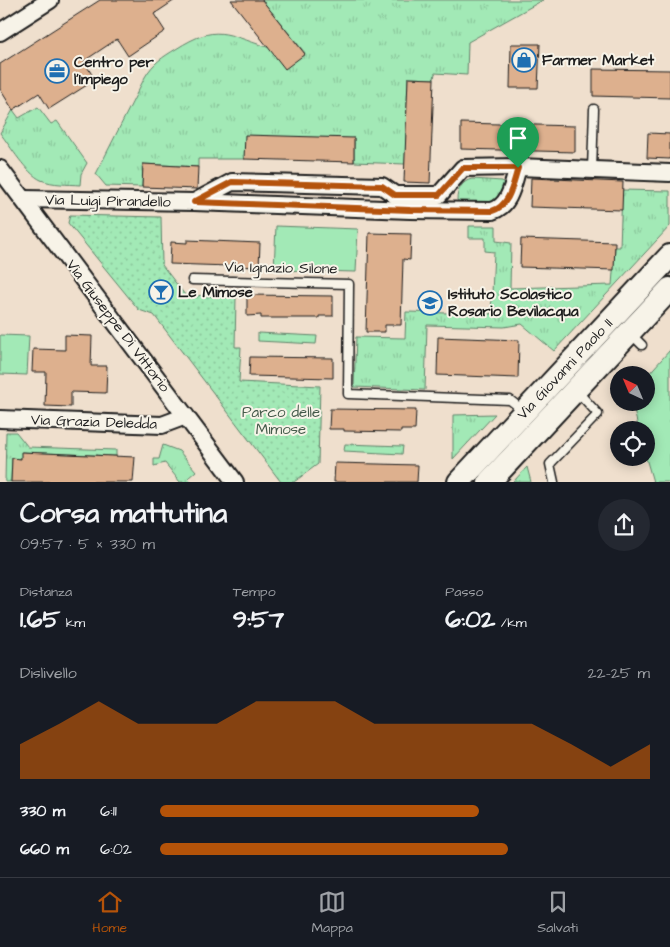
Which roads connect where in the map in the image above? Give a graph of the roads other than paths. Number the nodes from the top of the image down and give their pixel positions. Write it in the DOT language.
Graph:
graph roads {
  1 [pos="50,0"];
  2 [pos="0,32"];
  3 [pos="594,109"];
  4 [pos="518,168"];
  5 [pos="0,169"];
  6 [pos="592,170"];
  7 [pos="670,173"];
  8 [pos="23,199"];
  9 [pos="194,202"];
  10 [pos="670,256"];
  11 [pos="192,280"];
  12 [pos="670,289"];
  13 [pos="575,390"];
  14 [pos="525,412"];
  15 [pos="186,416"];
  16 [pos="0,419"];
  17 [pos="236,482"];
  18 [pos="459,482"];
  19 [pos="489,482"];
  20 [pos="554,482"];
  1 -- 2 [label="street"];
  3 -- 6 [label="lane"];
  4 -- 6 [label="street, Via Luigi Pirandello"];
  4 -- 9 [label="street, Via Luigi Pirandello"];
  4 -- 9 [label="street, Via Luigi Pirandello"];
  5 -- 8 [label="street, Via Giuseppe Di Vittorio"];
  6 -- 7 [label="street, Via Luigi Pirandello"];
  8 -- 9 [label="street, Via Luigi Pirandello"];
  8 -- 15 [label="street, Via Giuseppe Di Vittorio"];
  10 -- 14 [label="street, Via Giovanni Paolo II"];
  11 -- 14 [label="lane, Via Ignazio Silone"];
  12 -- 13 [label="street, Via Giovanni Paolo II"];
  13 -- 19 [label="street, Via Giovanni Paolo II"];
  13 -- 20 [label="lane"];
  14 -- 18 [label="street, Via Giovanni Paolo II"];
  15 -- 16 [label="street, Via Grazia Deledda"];
  15 -- 17 [label="street, Via Giuseppe Di Vittorio"];
}
